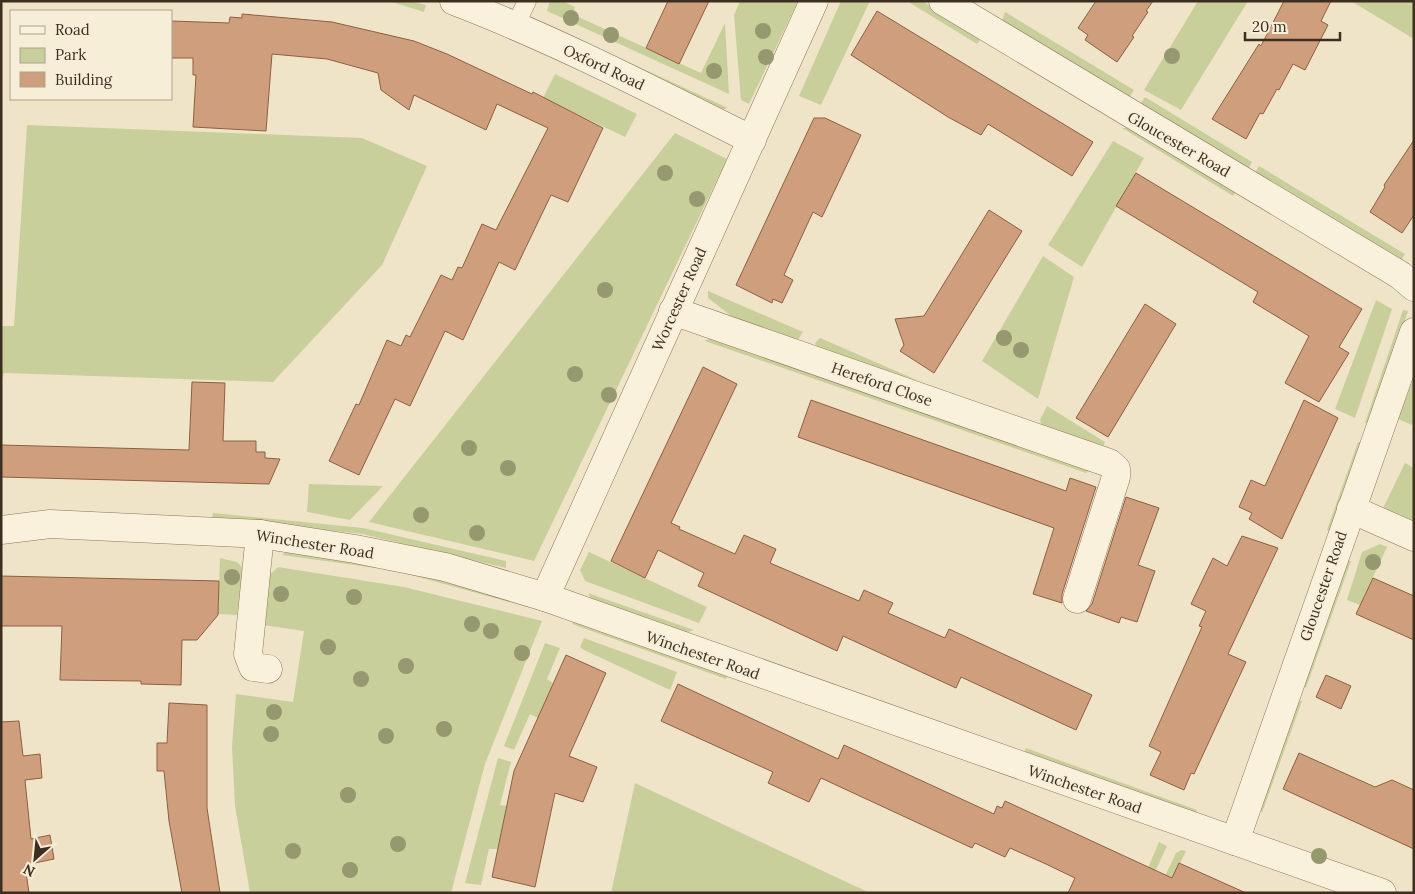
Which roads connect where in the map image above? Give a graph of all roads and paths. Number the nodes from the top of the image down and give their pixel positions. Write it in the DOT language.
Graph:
graph roads {
  1 [pos="454,1"];
  2 [pos="527,1"];
  3 [pos="814,1"];
  4 [pos="943,1"];
  5 [pos="515,26"];
  6 [pos="752,140"];
  7 [pos="1414,288"];
  8 [pos="672,311"];
  9 [pos="1414,332"];
  10 [pos="1351,509"];
  11 [pos="1,530"];
  12 [pos="260,534"];
  13 [pos="1414,537"];
  14 [pos="545,597"];
  15 [pos="1077,599"];
  16 [pos="268,669"];
  17 [pos="1235,841"];
  18 [pos="1382,893"];
  1 -- 5 [label="street, Oxford Road"];
  2 -- 5 [label="lane"];
  3 -- 6 [label="street, Worcester Road"];
  4 -- 7 [label="street, Gloucester Road"];
  5 -- 6 [label="street, Oxford Road"];
  6 -- 8 [label="street, Worcester Road"];
  8 -- 14 [label="street, Worcester Road"];
  8 -- 15 [label="street, Hereford Close"];
  9 -- 10 [label="street, Gloucester Road"];
  10 -- 13 [label="street"];
  10 -- 17 [label="street, Gloucester Road"];
  11 -- 12 [label="street, Winchester Road"];
  12 -- 14 [label="street, Winchester Road"];
  12 -- 16 [label="street"];
  14 -- 17 [label="street, Winchester Road"];
  17 -- 18 [label="street, Winchester Road"];
}
